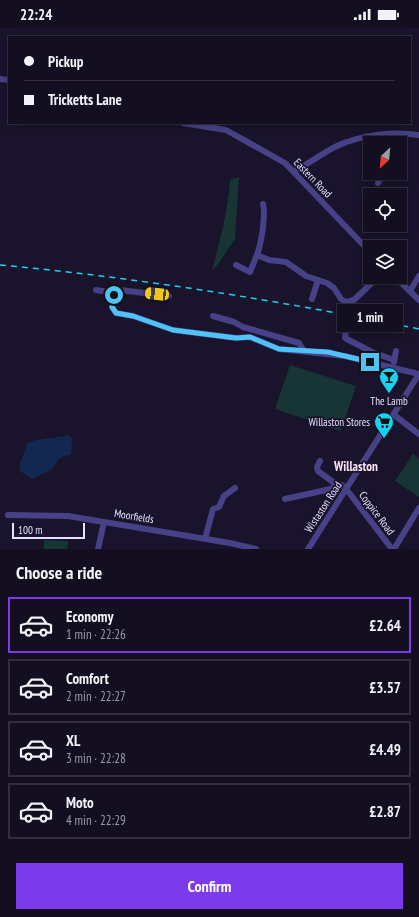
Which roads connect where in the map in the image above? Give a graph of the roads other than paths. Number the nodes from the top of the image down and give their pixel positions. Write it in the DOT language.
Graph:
graph roads {
  1 [pos="189,124"];
  2 [pos="378,135"];
  3 [pos="419,135"];
  4 [pos="294,171"];
  5 [pos="380,180"];
  6 [pos="378,183"];
  7 [pos="264,204"];
  8 [pos="363,245"];
  9 [pos="257,255"];
  10 [pos="236,265"];
  11 [pos="419,276"];
  12 [pos="318,280"];
  13 [pos="371,284"];
  14 [pos="402,284"];
  15 [pos="96,290"];
  16 [pos="410,291"];
  17 [pos="114,295"];
  18 [pos="169,296"];
  19 [pos="312,299"];
  20 [pos="419,300"];
  21 [pos="213,316"];
  22 [pos="346,329"];
  23 [pos="304,351"];
  24 [pos="396,351"];
  25 [pos="394,360"];
  26 [pos="394,368"];
  27 [pos="419,374"];
  28 [pos="394,415"];
  29 [pos="419,434"];
  30 [pos="320,461"];
  31 [pos="337,485"];
  32 [pos="235,488"];
  33 [pos="346,490"];
  34 [pos="285,499"];
  35 [pos="419,508"];
  36 [pos="8,515"];
  37 [pos="104,522"];
  38 [pos="206,539"];
  39 [pos="98,549"];
  40 [pos="256,549"];
  41 [pos="308,549"];
  42 [pos="393,549"];
  1 -- 4 [label="street, Eastern Road"];
  2 -- 3 [label="street"];
  2 -- 4 [label="street"];
  4 -- 8 [label="street, Eastern Road"];
  5 -- 6 [label="street"];
  7 -- 9 [label="street"];
  9 -- 10 [label="street"];
  9 -- 12 [label="street"];
  11 -- 16 [label="street"];
  12 -- 13 [label="street"];
  12 -- 19 [label="street"];
  14 -- 16 [label="street"];
  15 -- 17 [label="street"];
  16 -- 20 [label="street"];
  17 -- 18 [label="street"];
  17 -- 23 [label="street"];
  21 -- 23 [label="street"];
  22 -- 25 [label="street"];
  23 -- 26 [label="street"];
  24 -- 25 [label="street"];
  25 -- 26 [label="street"];
  26 -- 27 [label="street"];
  27 -- 28 [label="street, Wistaston Road"];
  28 -- 29 [label="street"];
  28 -- 33 [label="street, Wistaston Road"];
  30 -- 31 [label="street"];
  31 -- 33 [label="street"];
  31 -- 34 [label="street"];
  32 -- 38 [label="street"];
  33 -- 41 [label="street, Wistaston Road"];
  33 -- 42 [label="street, Coppice Road"];
  35 -- 42 [label="street"];
  36 -- 37 [label="street, Moorfields"];
  37 -- 38 [label="street, Moorfields"];
  37 -- 39 [label="street"];
  38 -- 40 [label="street, Moorfields"];
}
